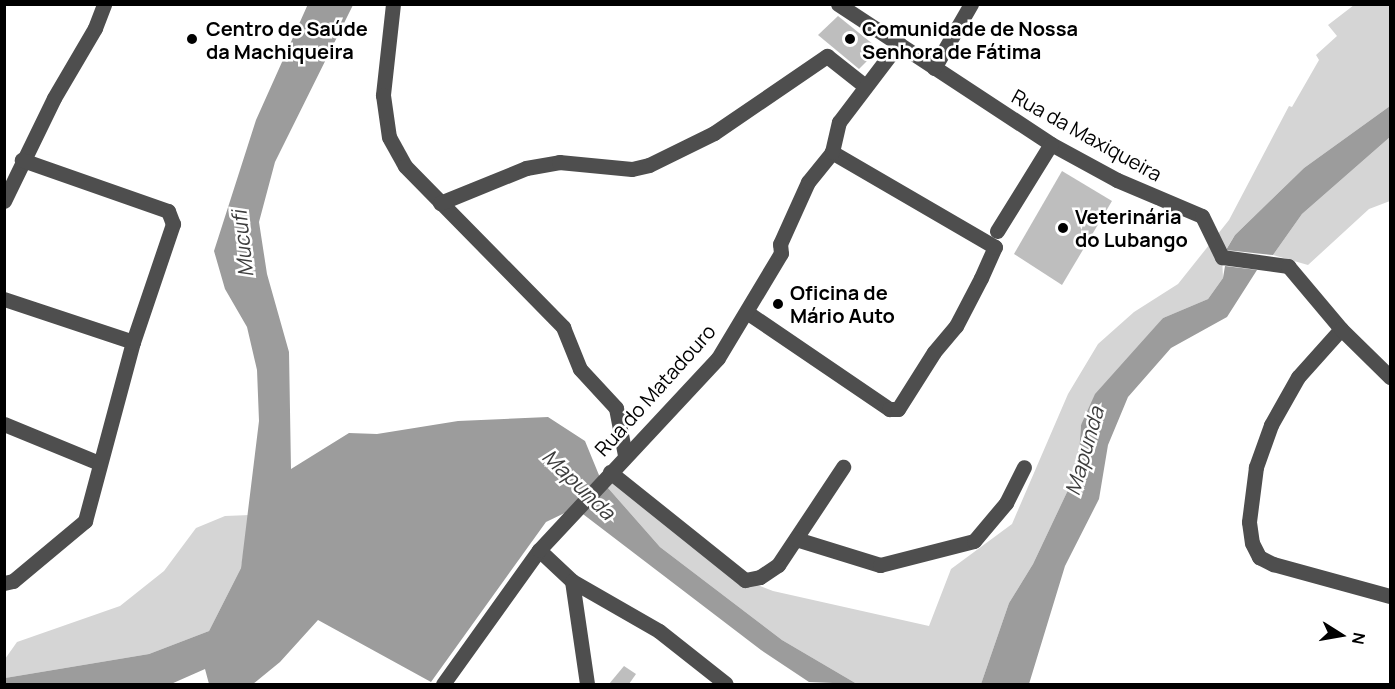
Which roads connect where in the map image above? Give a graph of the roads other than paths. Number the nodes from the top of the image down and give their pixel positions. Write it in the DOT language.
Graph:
graph roads {
  1 [pos="104,4"];
  2 [pos="393,4"];
  3 [pos="838,4"];
  4 [pos="971,4"];
  5 [pos="899,44"];
  6 [pos="934,68"];
  7 [pos="865,86"];
  8 [pos="1051,144"];
  9 [pos="832,152"];
  10 [pos="22,160"];
  11 [pos="4,201"];
  12 [pos="440,203"];
  13 [pos="997,231"];
  14 [pos="4,299"];
  15 [pos="748,313"];
  16 [pos="1341,329"];
  17 [pos="133,342"];
  18 [pos="1390,377"];
  19 [pos="4,424"];
  20 [pos="625,455"];
  21 [pos="99,463"];
  22 [pos="843,467"];
  23 [pos="1023,467"];
  24 [pos="605,476"];
  25 [pos="796,539"];
  26 [pos="539,550"];
  27 [pos="572,581"];
  28 [pos="4,583"];
  29 [pos="1390,596"];
  30 [pos="442,684"];
  31 [pos="587,684"];
  32 [pos="726,684"];
  1 -- 10 [label="street"];
  2 -- 12 [label="street"];
  3 -- 5 [label="street, Rua da Maxiqueira"];
  4 -- 6 [label="street"];
  5 -- 6 [label="street, Rua da Maxiqueira"];
  5 -- 7 [label="street, Rua do Matadouro"];
  6 -- 8 [label="street, Rua da Maxiqueira"];
  7 -- 9 [label="street, Rua do Matadouro"];
  7 -- 12 [label="street"];
  8 -- 13 [label="street"];
  8 -- 16 [label="street, Rua da Maxiqueira"];
  9 -- 15 [label="street, Rua do Matadouro"];
  9 -- 15 [label="street"];
  10 -- 11 [label="street"];
  10 -- 17 [label="street"];
  12 -- 20 [label="street"];
  14 -- 17 [label="street"];
  15 -- 20 [label="street, Rua do Matadouro"];
  16 -- 18 [label="street"];
  16 -- 29 [label="street"];
  17 -- 21 [label="street"];
  19 -- 21 [label="street"];
  20 -- 24 [label="street, Rua do Matadouro"];
  21 -- 28 [label="street"];
  22 -- 25 [label="street"];
  23 -- 25 [label="street"];
  24 -- 25 [label="street"];
  24 -- 26 [label="street, Rua do Matadouro"];
  26 -- 27 [label="street"];
  26 -- 30 [label="street, Rua do Matadouro"];
  27 -- 31 [label="street"];
  27 -- 32 [label="street"];
}
